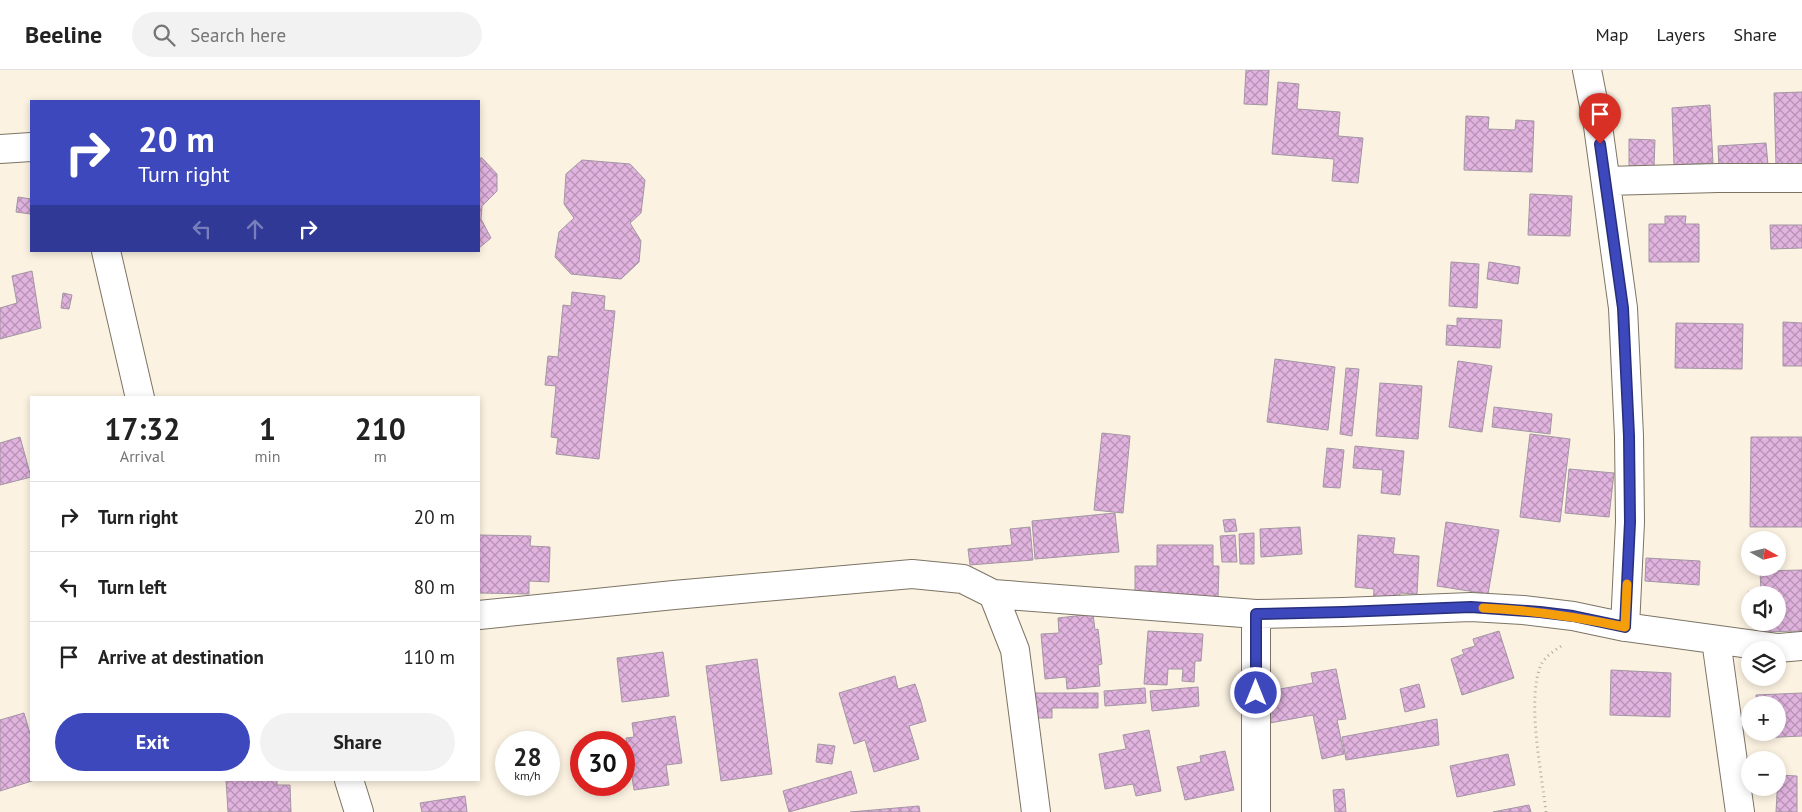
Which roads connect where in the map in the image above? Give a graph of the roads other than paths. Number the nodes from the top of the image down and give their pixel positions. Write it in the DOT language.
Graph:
graph roads {
  1 [pos="1587,70"];
  2 [pos="30,147"];
  3 [pos="0,149"];
  4 [pos="1802,178"];
  5 [pos="1606,181"];
  6 [pos="106,252"];
  7 [pos="140,396"];
  8 [pos="993,594"];
  9 [pos="1256,614"];
  10 [pos="480,615"];
  11 [pos="1625,627"];
  12 [pos="1716,640"];
  13 [pos="1802,646"];
  14 [pos="349,781"];
  15 [pos="359,812"];
  16 [pos="1036,812"];
  17 [pos="1256,812"];
  18 [pos="1740,812"];
  1 -- 5 [label="street"];
  2 -- 3 [label="street"];
  4 -- 5 [label="street"];
  5 -- 11 [label="street"];
  6 -- 7 [label="street"];
  8 -- 9 [label="street"];
  8 -- 10 [label="street"];
  8 -- 16 [label="street"];
  9 -- 11 [label="street"];
  9 -- 17 [label="street"];
  11 -- 12 [label="street"];
  12 -- 13 [label="street"];
  12 -- 18 [label="street"];
  14 -- 15 [label="street"];
}
